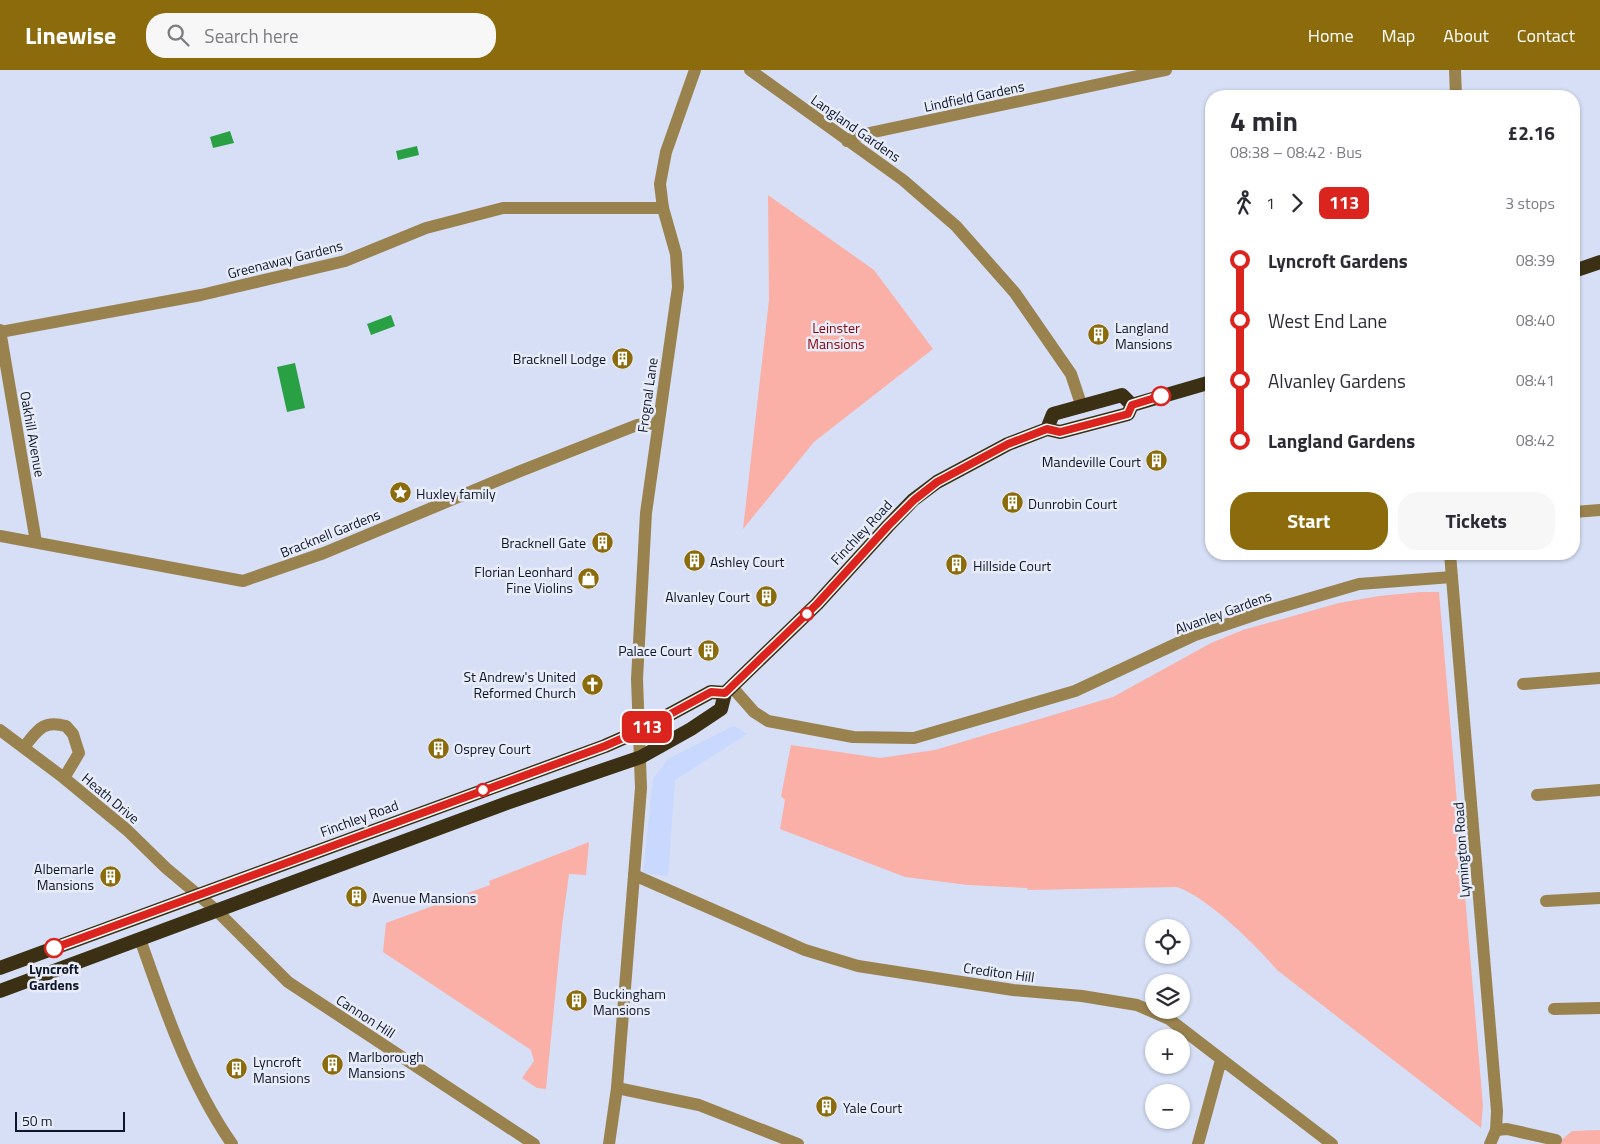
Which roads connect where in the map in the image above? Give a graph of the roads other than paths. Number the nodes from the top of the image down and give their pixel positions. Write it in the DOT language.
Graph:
graph roads {
  1 [pos="695,70"];
  2 [pos="750,70"];
  3 [pos="1166,70"];
  4 [pos="1455,70"];
  5 [pos="1456,90"];
  6 [pos="847,141"];
  7 [pos="663,208"];
  8 [pos="1600,262"];
  9 [pos="1580,269"];
  10 [pos="0,331"];
  11 [pos="1205,384"];
  12 [pos="1132,405"];
  13 [pos="1082,406"];
  14 [pos="658,423"];
  15 [pos="1047,429"];
  16 [pos="1600,510"];
  17 [pos="1580,512"];
  18 [pos="0,536"];
  19 [pos="36,542"];
  20 [pos="1451,560"];
  21 [pos="1452,577"];
  22 [pos="1600,678"];
  23 [pos="1523,684"];
  24 [pos="729,690"];
  25 [pos="0,730"];
  26 [pos="639,731"];
  27 [pos="24,747"];
  28 [pos="641,757"];
  29 [pos="64,778"];
  30 [pos="1600,790"];
  31 [pos="1537,795"];
  32 [pos="634,875"];
  33 [pos="197,895"];
  34 [pos="1600,898"];
  35 [pos="1546,901"];
  36 [pos="216,910"];
  37 [pos="140,939"];
  38 [pos="0,968"];
  39 [pos="0,991"];
  40 [pos="1600,1008"];
  41 [pos="1554,1009"];
  42 [pos="1221,1060"];
  43 [pos="617,1088"];
  44 [pos="1496,1130"];
  45 [pos="1556,1140"];
  46 [pos="232,1144"];
  47 [pos="534,1144"];
  48 [pos="609,1144"];
  49 [pos="798,1144"];
  50 [pos="1198,1144"];
  51 [pos="1332,1144"];
  52 [pos="1490,1144"];
  1 -- 7 [label="street, Frognal Lane"];
  2 -- 6 [label="street, Langland Gardens"];
  3 -- 6 [label="street, Lindfield Gardens"];
  4 -- 5 [label="street"];
  6 -- 13 [label="street, Langland Gardens"];
  7 -- 10 [label="street, Greenaway Gardens"];
  7 -- 14 [label="street, Frognal Lane"];
  8 -- 9 [label="highway"];
  10 -- 19 [label="street, Oakhill Avenue"];
  11 -- 12 [label="highway, Finchley Road"];
  12 -- 13 [label="highway, Finchley Road"];
  12 -- 15 [label="highway, Finchley Road"];
  13 -- 15 [label="highway, Finchley Road"];
  14 -- 19 [label="street, Bracknell Gardens"];
  14 -- 26 [label="street, Frognal Lane"];
  15 -- 24 [label="highway, Finchley Road"];
  16 -- 17 [label="street"];
  18 -- 19 [label="street, Bracknell Gardens"];
  20 -- 21 [label="street, Lymington Road"];
  21 -- 24 [label="street, Alvanley Gardens"];
  21 -- 44 [label="street, Lymington Road"];
  22 -- 23 [label="street"];
  24 -- 26 [label="highway, Finchley Road"];
  24 -- 28 [label="highway, Finchley Road"];
  25 -- 27 [label="street, Heath Drive"];
  26 -- 28 [label="street, Frognal Lane"];
  26 -- 33 [label="highway, Finchley Road"];
  27 -- 29 [label="street, Heath Drive"];
  27 -- 29 [label="street"];
  28 -- 32 [label="street, Frognal Lane"];
  28 -- 36 [label="highway, Finchley Road"];
  29 -- 33 [label="street, Heath Drive"];
  30 -- 31 [label="street"];
  32 -- 42 [label="street, Crediton Hill"];
  32 -- 43 [label="street, Frognal Lane"];
  33 -- 36 [label="street, Cannon Hill"];
  33 -- 38 [label="highway, Finchley Road"];
  34 -- 35 [label="street"];
  36 -- 37 [label="highway, Finchley Road"];
  36 -- 47 [label="street, Cannon Hill"];
  37 -- 39 [label="highway, Finchley Road"];
  37 -- 46 [label="street"];
  40 -- 41 [label="street"];
  42 -- 50 [label="street"];
  42 -- 51 [label="street, Crediton Hill"];
  43 -- 48 [label="street, Frognal Lane"];
  43 -- 49 [label="street"];
  44 -- 45 [label="street"];
  44 -- 52 [label="street, Lymington Road"];
}
